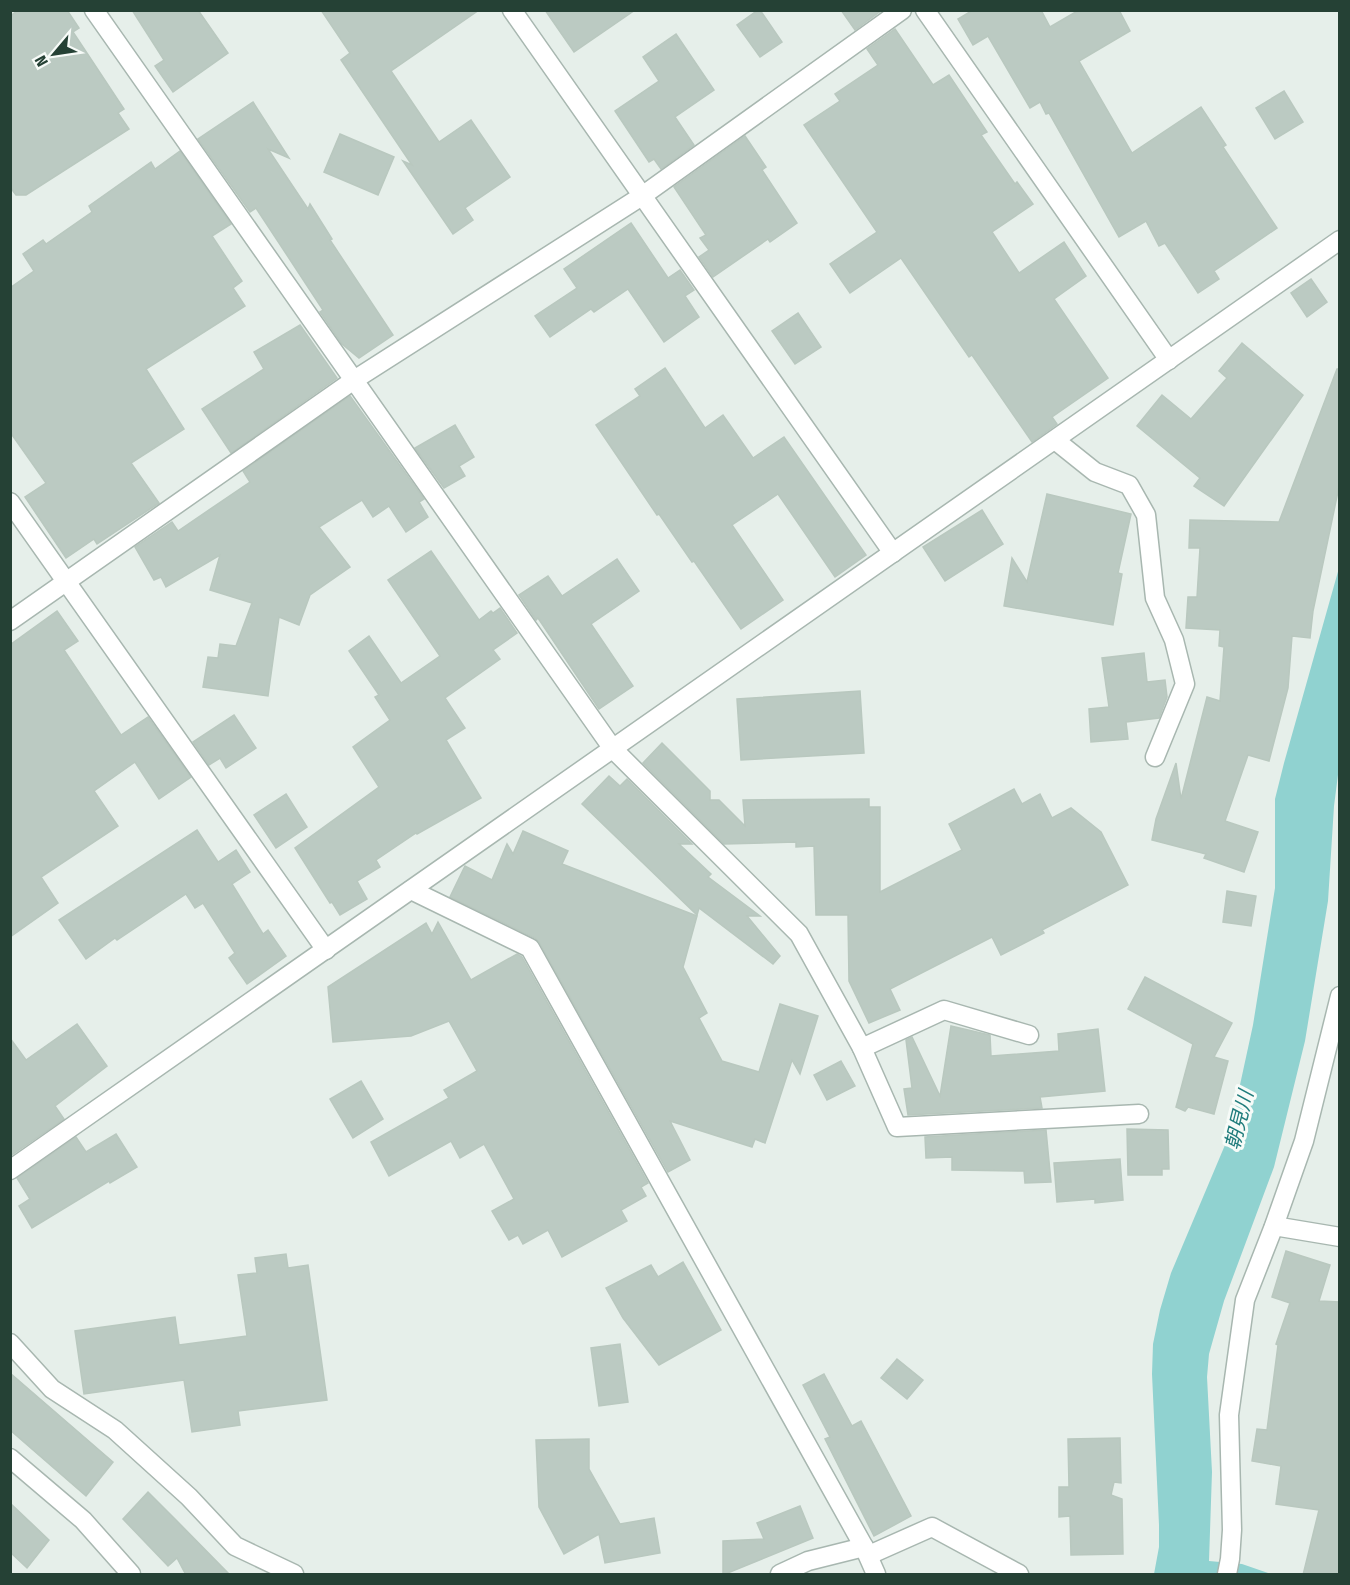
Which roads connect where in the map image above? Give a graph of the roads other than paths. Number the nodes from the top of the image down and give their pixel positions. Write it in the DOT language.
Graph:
graph roads {
  1 [pos="94,10"];
  2 [pos="512,10"];
  3 [pos="902,10"];
  4 [pos="925,10"];
  5 [pos="642,196"];
  6 [pos="1340,240"];
  7 [pos="1169,360"];
  8 [pos="354,380"];
  9 [pos="1055,440"];
  10 [pos="10,502"];
  11 [pos="893,553"];
  12 [pos="66,582"];
  13 [pos="10,621"];
  14 [pos="613,749"];
  15 [pos="1155,757"];
  16 [pos="411,890"];
  17 [pos="326,950"];
  18 [pos="1340,996"];
  19 [pos="1029,1035"];
  20 [pos="862,1048"];
  21 [pos="1139,1113"];
  22 [pos="10,1170"];
  23 [pos="1274,1226"];
  24 [pos="1340,1237"];
  25 [pos="10,1343"];
  26 [pos="10,1458"];
  27 [pos="866,1551"];
  28 [pos="1229,1567"];
  29 [pos="131,1575"];
  30 [pos="294,1575"];
  31 [pos="780,1575"];
  32 [pos="876,1575"];
  33 [pos="1019,1575"];
  1 -- 8 [label="street"];
  2 -- 5 [label="street"];
  3 -- 5 [label="street"];
  4 -- 7 [label="street"];
  5 -- 8 [label="street"];
  5 -- 11 [label="street"];
  6 -- 7 [label="street"];
  7 -- 9 [label="street"];
  8 -- 12 [label="street"];
  8 -- 14 [label="street"];
  9 -- 11 [label="street"];
  9 -- 15 [label="street"];
  10 -- 12 [label="street"];
  11 -- 14 [label="street"];
  12 -- 13 [label="street"];
  12 -- 17 [label="street"];
  14 -- 16 [label="street"];
  14 -- 20 [label="street"];
  16 -- 17 [label="street"];
  16 -- 27 [label="street"];
  17 -- 22 [label="street"];
  18 -- 23 [label="street"];
  19 -- 20 [label="street"];
  20 -- 21 [label="street"];
  23 -- 24 [label="street"];
  23 -- 28 [label="street"];
  25 -- 30 [label="street"];
  26 -- 29 [label="street"];
  27 -- 31 [label="street"];
  27 -- 32 [label="street"];
  27 -- 33 [label="street"];
}
